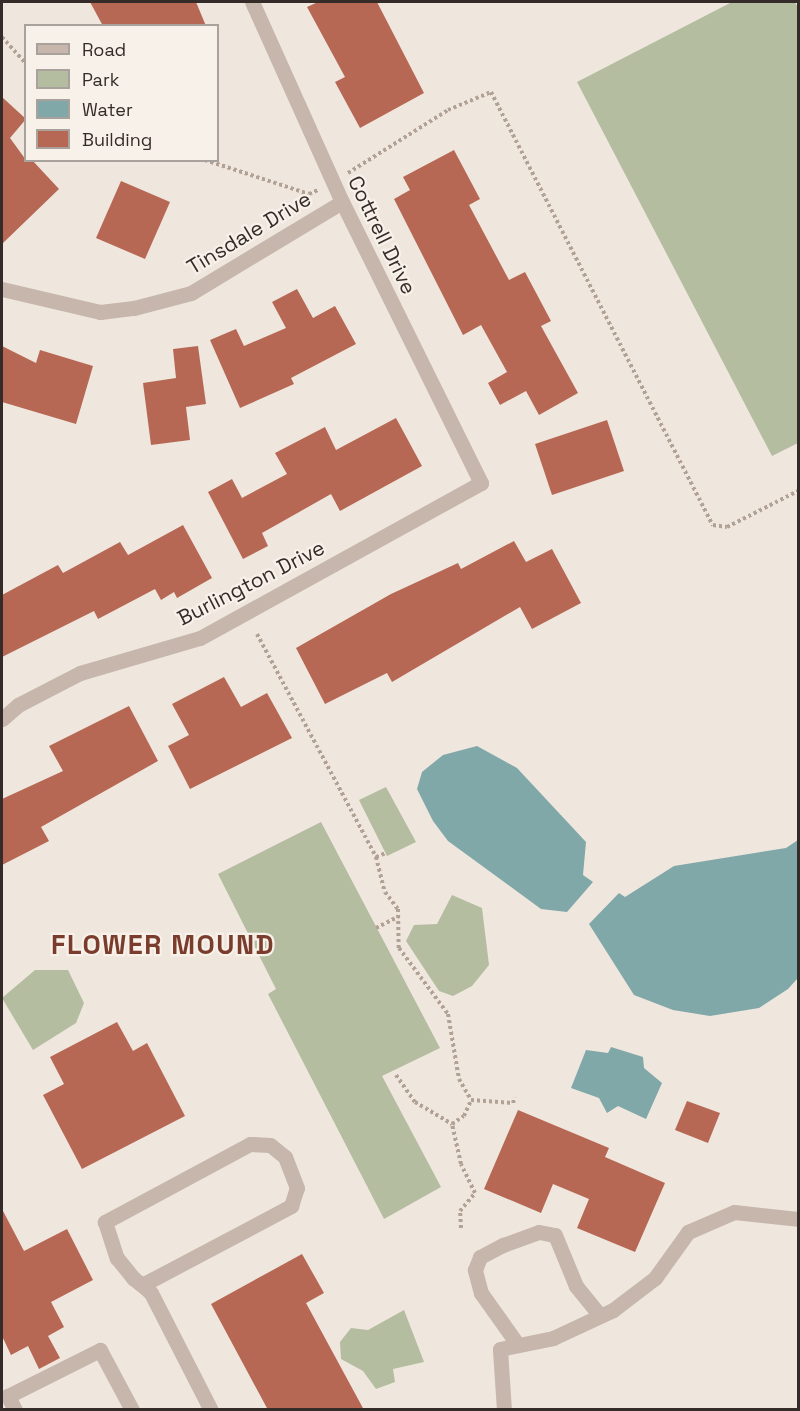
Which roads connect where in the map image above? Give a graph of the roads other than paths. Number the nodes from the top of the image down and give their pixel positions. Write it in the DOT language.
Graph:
graph roads {
  1 [pos="252,2"];
  2 [pos="342,202"];
  3 [pos="2,289"];
  4 [pos="481,483"];
  5 [pos="2,719"];
  6 [pos="798,1219"];
  7 [pos="142,1285"];
  8 [pos="600,1317"];
  9 [pos="518,1345"];
  10 [pos="15,1410"];
  11 [pos="132,1410"];
  12 [pos="211,1410"];
  13 [pos="504,1410"];
  1 -- 2 [label="street, Cottrell Drive"];
  2 -- 3 [label="street, Tinsdale Drive"];
  2 -- 4 [label="street, Cottrell Drive"];
  4 -- 5 [label="street, Burlington Drive"];
  6 -- 8 [label="street"];
  7 -- 7 [label="street"];
  7 -- 12 [label="street"];
  8 -- 9 [label="street"];
  8 -- 9 [label="street"];
  9 -- 13 [label="street"];
  10 -- 11 [label="street"];
}
